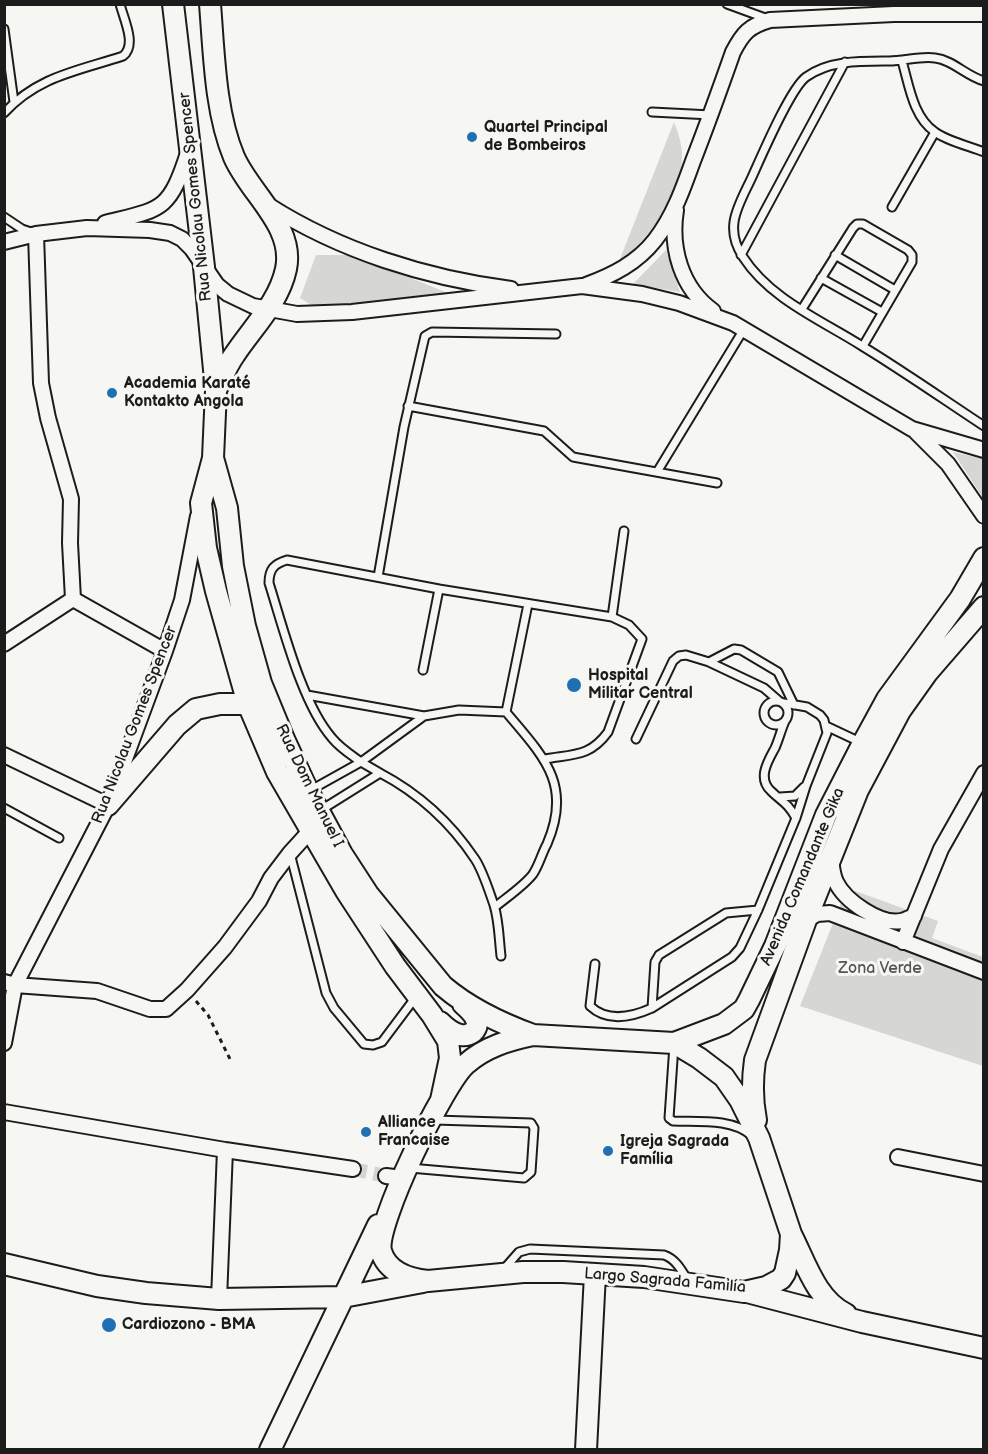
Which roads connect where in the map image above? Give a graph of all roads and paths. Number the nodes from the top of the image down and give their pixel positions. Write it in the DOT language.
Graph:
graph roads {
  1 [pos="120,4"];
  2 [pos="173,4"];
  3 [pos="210,4"];
  4 [pos="728,4"];
  5 [pos="894,10"];
  6 [pos="984,14"];
  7 [pos="770,20"];
  8 [pos="4,29"];
  9 [pos="902,61"];
  10 [pos="845,62"];
  11 [pos="984,81"];
  12 [pos="14,102"];
  13 [pos="652,112"];
  14 [pos="4,113"];
  15 [pos="711,115"];
  16 [pos="935,132"];
  17 [pos="190,146"];
  18 [pos="984,152"];
  19 [pos="678,201"];
  20 [pos="264,203"];
  21 [pos="892,207"];
  22 [pos="4,217"];
  23 [pos="87,228"];
  24 [pos="36,234"];
  25 [pos="4,242"];
  26 [pos="741,255"];
  27 [pos="835,255"];
  28 [pos="204,267"];
  29 [pos="821,278"];
  30 [pos="582,286"];
  31 [pos="895,290"];
  32 [pos="531,292"];
  33 [pos="267,309"];
  34 [pos="802,309"];
  35 [pos="882,312"];
  36 [pos="738,326"];
  37 [pos="556,334"];
  38 [pos="862,346"];
  39 [pos="216,390"];
  40 [pos="408,406"];
  41 [pos="984,426"];
  42 [pos="912,429"];
  43 [pos="984,450"];
  44 [pos="213,458"];
  45 [pos="657,472"];
  46 [pos="717,483"];
  47 [pos="201,503"];
  48 [pos="984,516"];
  49 [pos="624,531"];
  50 [pos="984,558"];
  51 [pos="378,577"];
  52 [pos="439,589"];
  53 [pos="73,599"];
  54 [pos="528,604"];
  55 [pos="984,607"];
  56 [pos="612,617"];
  57 [pos="4,644"];
  58 [pos="165,651"];
  59 [pos="709,662"];
  60 [pos="423,670"];
  61 [pos="764,688"];
  62 [pos="307,694"];
  63 [pos="781,702"];
  64 [pos="248,704"];
  65 [pos="794,705"];
  66 [pos="807,707"];
  67 [pos="765,708"];
  68 [pos="506,712"];
  69 [pos="424,716"];
  70 [pos="786,718"];
  71 [pos="771,723"];
  72 [pos="826,726"];
  73 [pos="636,739"];
  74 [pos="776,746"];
  75 [pos="871,748"];
  76 [pos="4,754"];
  77 [pos="544,759"];
  78 [pos="361,762"];
  79 [pos="380,773"];
  80 [pos="984,773"];
  81 [pos="806,786"];
  82 [pos="308,792"];
  83 [pos="780,797"];
  84 [pos="108,805"];
  85 [pos="4,808"];
  86 [pos="319,811"];
  87 [pos="796,818"];
  88 [pos="310,831"];
  89 [pos="59,838"];
  90 [pos="290,854"];
  91 [pos="831,860"];
  92 [pos="495,907"];
  93 [pos="758,910"];
  94 [pos="915,916"];
  95 [pos="806,920"];
  96 [pos="903,942"];
  97 [pos="501,956"];
  98 [pos="595,964"];
  99 [pos="984,972"];
  100 [pos="10,983"];
  101 [pos="187,990"];
  102 [pos="417,995"];
  103 [pos="457,998"];
  104 [pos="652,1008"];
  105 [pos="432,1015"];
  106 [pos="533,1035"];
  107 [pos="4,1043"];
  108 [pos="674,1043"];
  109 [pos="231,1061"];
  110 [pos="441,1100"];
  111 [pos="4,1112"];
  112 [pos="431,1120"];
  113 [pos="761,1145"];
  114 [pos="225,1150"];
  115 [pos="898,1157"];
  116 [pos="353,1169"];
  117 [pos="984,1174"];
  118 [pos="398,1178"];
  119 [pos="790,1233"];
  120 [pos="4,1264"];
  121 [pos="501,1274"];
  122 [pos="595,1274"];
  123 [pos="428,1281"];
  124 [pos="690,1283"];
  125 [pos="744,1292"];
  126 [pos="343,1297"];
  127 [pos="219,1299"];
  128 [pos="862,1322"];
  129 [pos="984,1348"];
  130 [pos="270,1449"];
  131 [pos="586,1449"];
  1 -- 12 [label="lane"];
  2 -- 17 [label="street, Rua Nicolau Gomes Spencer"];
  3 -- 20 [label="street, Rua Nicolau Gomes Spencer"];
  4 -- 7 [label="lane"];
  5 -- 6 [label="street"];
  5 -- 7 [label="street"];
  7 -- 15 [label="street"];
  8 -- 12 [label="lane"];
  9 -- 10 [label="lane"];
  9 -- 11 [label="lane"];
  9 -- 16 [label="lane"];
  10 -- 26 [label="lane"];
  10 -- 26 [label="lane"];
  12 -- 14 [label="lane"];
  13 -- 15 [label="lane"];
  15 -- 19 [label="street"];
  16 -- 18 [label="lane"];
  16 -- 21 [label="lane"];
  17 -- 23 [label="street"];
  17 -- 28 [label="street, Rua Nicolau Gomes Spencer"];
  19 -- 30 [label="street"];
  19 -- 36 [label="street"];
  20 -- 32 [label="street"];
  20 -- 33 [label="street, Rua Nicolau Gomes Spencer"];
  22 -- 24 [label="lane"];
  23 -- 24 [label="street"];
  23 -- 28 [label="street"];
  24 -- 25 [label="street"];
  24 -- 53 [label="street"];
  26 -- 34 [label="lane"];
  27 -- 29 [label="lane"];
  27 -- 31 [label="lane"];
  27 -- 31 [label="lane"];
  28 -- 33 [label="street"];
  28 -- 39 [label="street, Rua Nicolau Gomes Spencer"];
  29 -- 34 [label="lane"];
  29 -- 35 [label="lane"];
  30 -- 32 [label="street"];
  30 -- 36 [label="street"];
  31 -- 35 [label="lane"];
  32 -- 33 [label="street"];
  33 -- 39 [label="street, Rua Nicolau Gomes Spencer"];
  34 -- 38 [label="lane"];
  35 -- 38 [label="lane"];
  36 -- 42 [label="street"];
  36 -- 45 [label="lane"];
  37 -- 40 [label="lane"];
  38 -- 41 [label="lane"];
  39 -- 44 [label="street, Rua Nicolau Gomes Spencer"];
  40 -- 45 [label="lane"];
  40 -- 51 [label="lane"];
  42 -- 43 [label="street"];
  42 -- 48 [label="street"];
  44 -- 47 [label="street, Rua Nicolau Gomes Spencer"];
  44 -- 82 [label="street, Rua Dom Manuel I"];
  45 -- 46 [label="lane"];
  47 -- 58 [label="street, Rua Nicolau Gomes Spencer"];
  47 -- 64 [label="street, Rua Dom Manuel I"];
  49 -- 56 [label="lane"];
  50 -- 75 [label="street, Avenida Comandante Gika"];
  51 -- 52 [label="lane"];
  51 -- 62 [label="lane"];
  52 -- 54 [label="lane"];
  52 -- 60 [label="lane"];
  53 -- 57 [label="street"];
  53 -- 58 [label="street"];
  54 -- 56 [label="lane"];
  54 -- 68 [label="lane"];
  55 -- 75 [label="street, Avenida Comandante Gika"];
  56 -- 77 [label="lane"];
  58 -- 84 [label="street, Rua Nicolau Gomes Spencer"];
  59 -- 61 [label="lane"];
  59 -- 65 [label="lane"];
  59 -- 73 [label="lane"];
  61 -- 63 [label="lane"];
  61 -- 67 [label="lane"];
  62 -- 69 [label="lane"];
  62 -- 78 [label="lane"];
  63 -- 65 [label="lane"];
  63 -- 67 [label="lane"];
  63 -- 70 [label="lane"];
  64 -- 84 [label="street"];
  64 -- 88 [label="street, Rua Dom Manuel I"];
  65 -- 66 [label="lane"];
  66 -- 70 [label="lane"];
  66 -- 72 [label="lane"];
  67 -- 71 [label="lane"];
  68 -- 69 [label="lane"];
  68 -- 77 [label="lane"];
  69 -- 78 [label="lane"];
  70 -- 71 [label="lane"];
  70 -- 74 [label="lane"];
  71 -- 74 [label="lane"];
  72 -- 75 [label="lane"];
  72 -- 81 [label="lane"];
  74 -- 83 [label="lane"];
  75 -- 91 [label="street, Avenida Comandante Gika"];
  75 -- 108 [label="street, Avenida Comandante Gika"];
  76 -- 84 [label="street"];
  77 -- 92 [label="lane"];
  78 -- 79 [label="lane"];
  78 -- 82 [label="lane"];
  79 -- 86 [label="lane"];
  79 -- 92 [label="lane"];
  80 -- 94 [label="street"];
  81 -- 83 [label="lane"];
  81 -- 87 [label="lane"];
  82 -- 86 [label="street, Rua Dom Manuel I"];
  83 -- 87 [label="lane"];
  84 -- 100 [label="street, Rua Nicolau Gomes Spencer"];
  85 -- 89 [label="lane"];
  86 -- 103 [label="street, Rua Dom Manuel I"];
  87 -- 93 [label="lane"];
  88 -- 90 [label="street"];
  88 -- 102 [label="street, Rua Dom Manuel I"];
  90 -- 101 [label="street"];
  90 -- 102 [label="lane"];
  91 -- 94 [label="street"];
  91 -- 95 [label="street, Avenida Comandante Gika"];
  92 -- 97 [label="lane"];
  93 -- 104 [label="lane"];
  93 -- 104 [label="lane"];
  94 -- 96 [label="street"];
  95 -- 96 [label="street"];
  95 -- 113 [label="street, Avenida Comandante Gika"];
  96 -- 99 [label="street"];
  98 -- 104 [label="lane"];
  100 -- 101 [label="street"];
  100 -- 107 [label="street, Rua Nicolau Gomes Spencer"];
  101 -- 109 [label="path"];
  102 -- 105 [label="street, Rua Dom Manuel I"];
  103 -- 105 [label="street"];
  103 -- 106 [label="street, Rua Dom Manuel I"];
  105 -- 110 [label="street, Rua Dom Manuel I"];
  106 -- 108 [label="street, Largo Sagrada Familia"];
  106 -- 110 [label="street, Largo Sagrada Familia"];
  108 -- 113 [label="street, Largo Sagrada Familia"];
  108 -- 113 [label="lane"];
  110 -- 112 [label="street, Largo Sagrada Familia"];
  111 -- 114 [label="street"];
  112 -- 118 [label="street, Largo Sagrada Familia"];
  112 -- 118 [label="lane"];
  113 -- 119 [label="street, Largo Sagrada Familia"];
  114 -- 116 [label="street"];
  114 -- 127 [label="street"];
  115 -- 117 [label="street"];
  118 -- 123 [label="street, Largo Sagrada Familia"];
  118 -- 126 [label="street"];
  119 -- 125 [label="street, Largo Sagrada Familia"];
  119 -- 128 [label="street"];
  120 -- 127 [label="street"];
  121 -- 122 [label="street, Largo Sagrada Familia"];
  121 -- 123 [label="street, Largo Sagrada Familia"];
  121 -- 124 [label="lane"];
  122 -- 124 [label="street, Largo Sagrada Familia"];
  122 -- 131 [label="street"];
  123 -- 126 [label="street"];
  124 -- 125 [label="street, Largo Sagrada Familia"];
  125 -- 128 [label="street"];
  126 -- 127 [label="street"];
  126 -- 130 [label="street"];
  128 -- 129 [label="street"];
}
